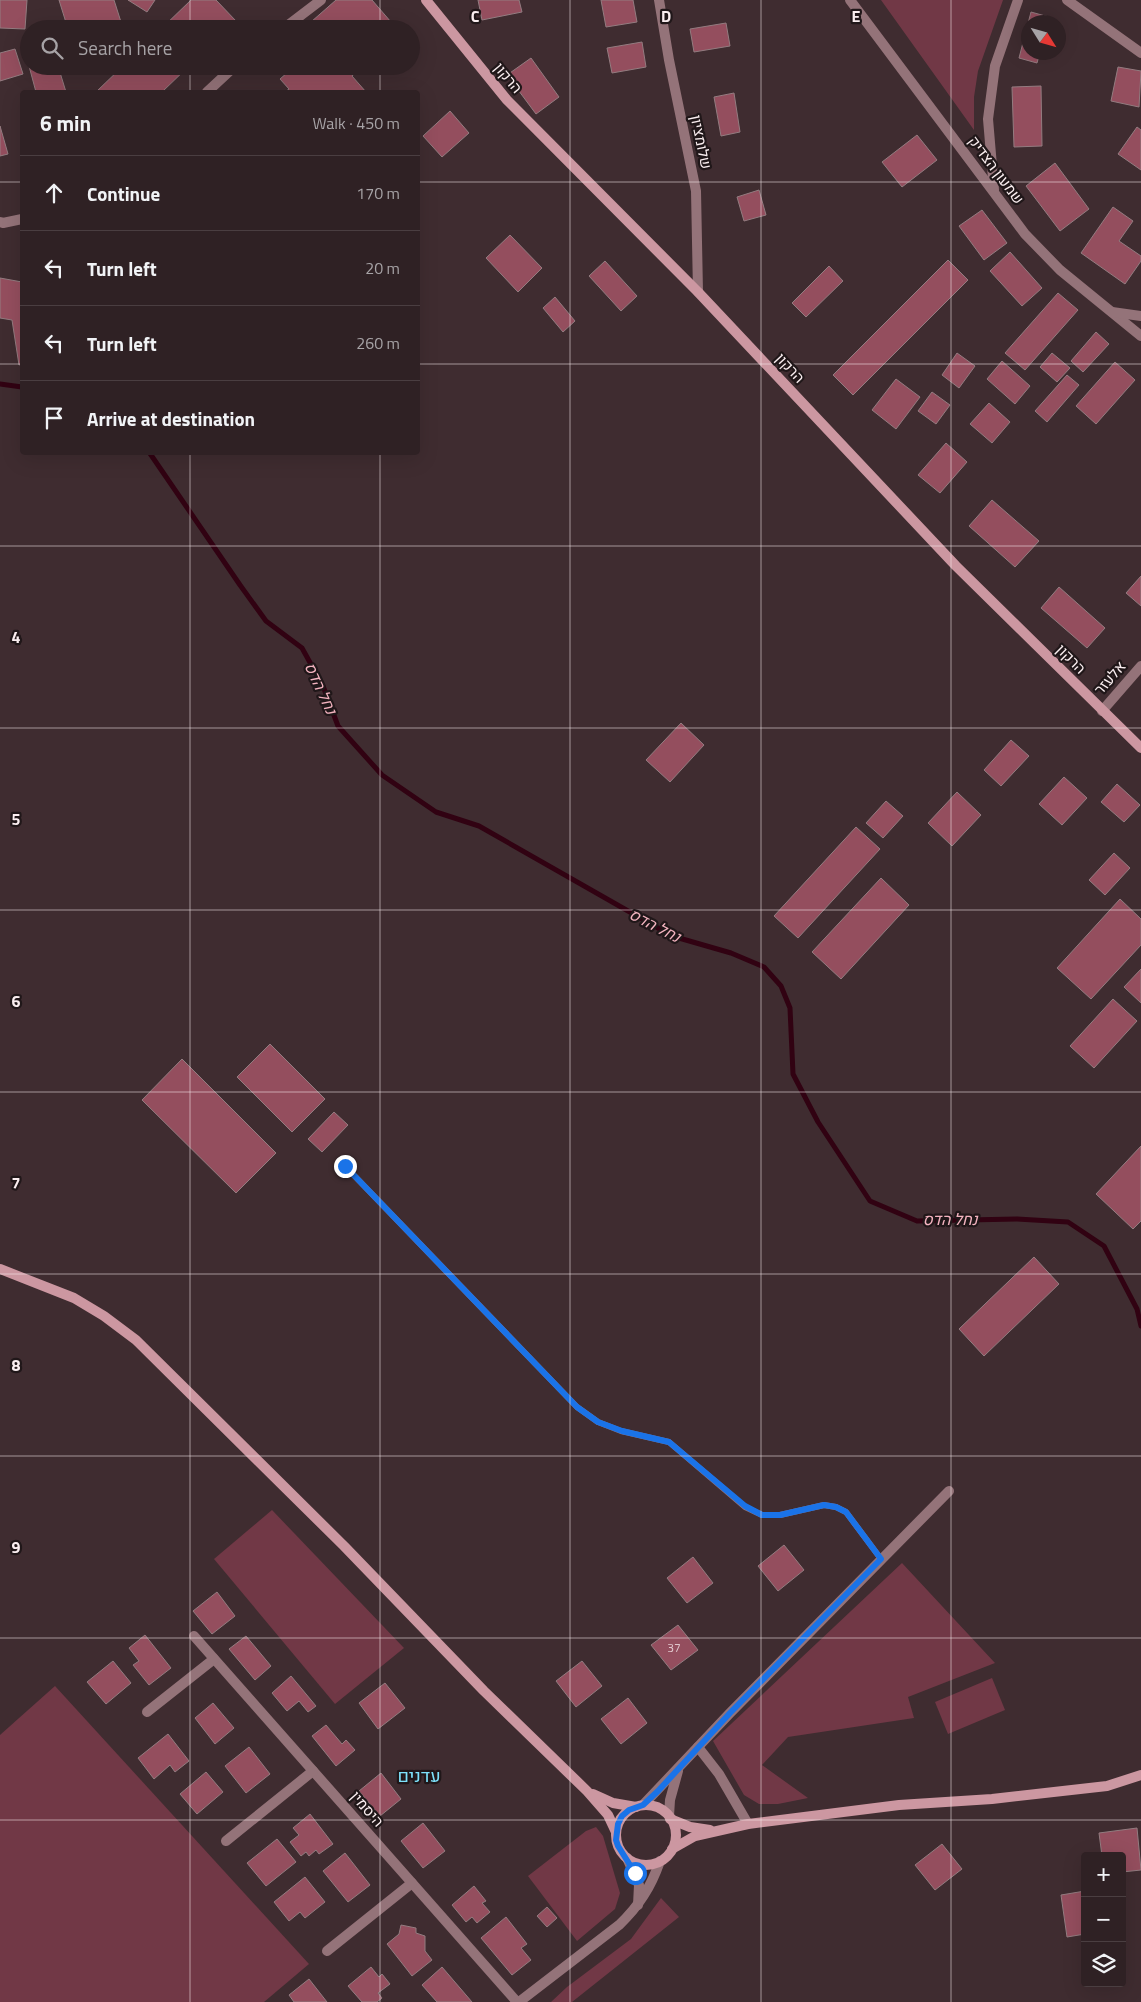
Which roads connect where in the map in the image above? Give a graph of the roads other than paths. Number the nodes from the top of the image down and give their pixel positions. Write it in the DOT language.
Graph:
graph roads {
  1 [pos="321,0"];
  2 [pos="426,0"];
  3 [pos="659,0"];
  4 [pos="850,0"];
  5 [pos="1018,0"];
  6 [pos="1067,0"];
  7 [pos="295,20"];
  8 [pos="1141,53"];
  9 [pos="225,75"];
  10 [pos="208,90"];
  11 [pos="994,191"];
  12 [pos="20,219"];
  13 [pos="0,222"];
  14 [pos="698,292"];
  15 [pos="1111,311"];
  16 [pos="1141,316"];
  17 [pos="1141,336"];
  18 [pos="1141,666"];
  19 [pos="1102,711"];
  20 [pos="1141,748"];
  21 [pos="345,1166"];
  22 [pos="0,1269"];
  23 [pos="948,1490"];
  24 [pos="881,1559"];
  25 [pos="194,1636"];
  26 [pos="214,1659"];
  27 [pos="147,1712"];
  28 [pos="698,1747"];
  29 [pos="680,1766"];
  30 [pos="313,1771"];
  31 [pos="1141,1775"];
  32 [pos="587,1791"];
  33 [pos="640,1806"];
  34 [pos="670,1818"];
  35 [pos="748,1824"];
  36 [pos="716,1830"];
  37 [pos="616,1832"];
  38 [pos="226,1841"];
  39 [pos="672,1849"];
  40 [pos="627,1858"];
  41 [pos="660,1861"];
  42 [pos="412,1883"];
  43 [pos="637,1906"];
  44 [pos="327,1951"];
  45 [pos="518,2002"];
  1 -- 7 [label="street"];
  2 -- 14 [label="street, הרקון"];
  3 -- 14 [label="street, שלומציון"];
  4 -- 11 [label="street, שמעון הצדיק"];
  5 -- 11 [label="street"];
  6 -- 8 [label="street"];
  9 -- 10 [label="street"];
  11 -- 15 [label="street, שמעון הצדיק"];
  12 -- 13 [label="street"];
  14 -- 19 [label="street, הרקון"];
  15 -- 16 [label="street"];
  15 -- 17 [label="street, שמעון הצדיק"];
  18 -- 19 [label="street, אלעזר"];
  19 -- 20 [label="street, הרקון"];
  21 -- 24 [label="lane"];
  22 -- 32 [label="street"];
  23 -- 24 [label="street"];
  24 -- 28 [label="street"];
  25 -- 26 [label="street, היסמין"];
  26 -- 27 [label="street"];
  26 -- 30 [label="street, היסמין"];
  28 -- 29 [label="street"];
  28 -- 35 [label="street"];
  29 -- 33 [label="street"];
  29 -- 34 [label="street"];
  30 -- 38 [label="street"];
  30 -- 42 [label="street, היסמין"];
  31 -- 35 [label="street"];
  32 -- 33 [label="street"];
  32 -- 37 [label="street"];
  33 -- 34 [label="street"];
  33 -- 37 [label="street"];
  34 -- 36 [label="street"];
  34 -- 39 [label="street"];
  35 -- 36 [label="street"];
  36 -- 39 [label="street"];
  37 -- 40 [label="street"];
  39 -- 41 [label="street"];
  40 -- 41 [label="street"];
  40 -- 43 [label="street"];
  41 -- 43 [label="street"];
  42 -- 44 [label="street"];
  42 -- 45 [label="street, היסמין"];
  43 -- 45 [label="street"];
}
